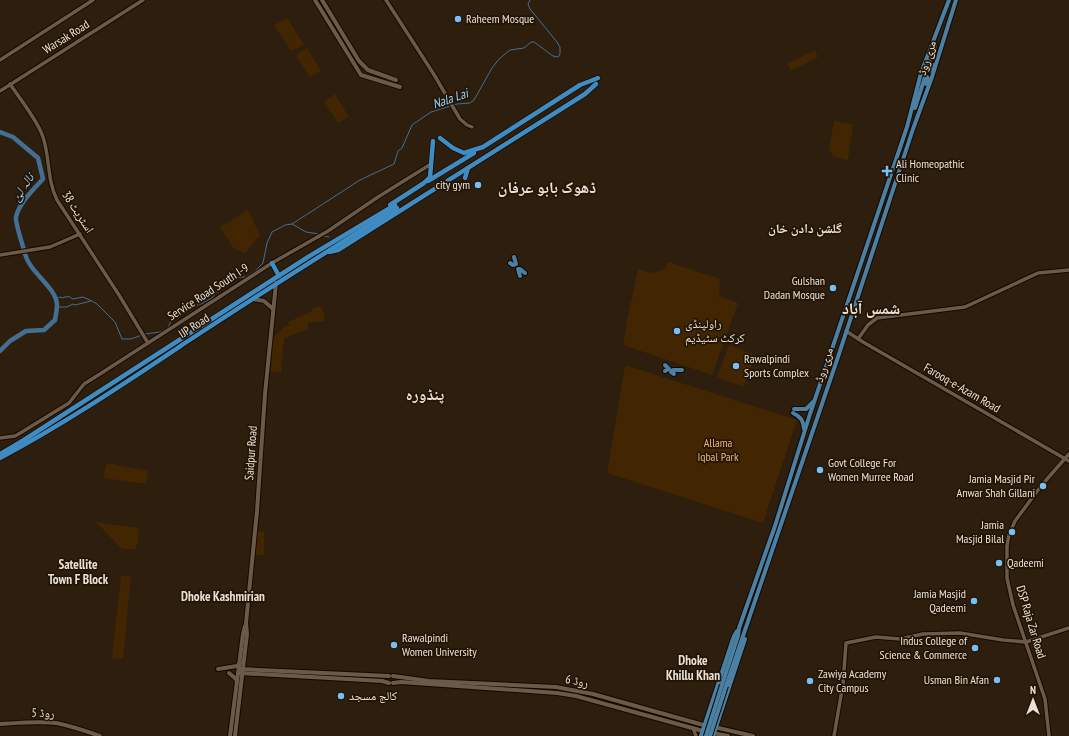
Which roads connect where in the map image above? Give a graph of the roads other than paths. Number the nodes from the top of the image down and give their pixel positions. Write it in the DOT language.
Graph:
graph roads {
  1 [pos="93,0"];
  2 [pos="143,0"];
  3 [pos="386,0"];
  4 [pos="949,0"];
  5 [pos="956,0"];
  6 [pos="319,1"];
  7 [pos="953,8"];
  8 [pos="942,21"];
  9 [pos="0,60"];
  10 [pos="365,69"];
  11 [pos="367,77"];
  12 [pos="598,78"];
  13 [pos="396,80"];
  14 [pos="10,84"];
  15 [pos="596,84"];
  16 [pos="400,87"];
  17 [pos="0,91"];
  18 [pos="472,127"];
  19 [pos="907,127"];
  20 [pos="913,129"];
  21 [pos="440,138"];
  22 [pos="434,141"];
  23 [pos="483,147"];
  24 [pos="432,164"];
  25 [pos="468,168"];
  26 [pos="465,178"];
  27 [pos="424,184"];
  28 [pos="80,234"];
  29 [pos="327,246"];
  30 [pos="325,253"];
  31 [pos="0,255"];
  32 [pos="514,257"];
  33 [pos="510,262"];
  34 [pos="272,263"];
  35 [pos="1069,270"];
  36 [pos="525,273"];
  37 [pos="279,276"];
  38 [pos="520,276"];
  39 [pos="276,284"];
  40 [pos="253,299"];
  41 [pos="273,309"];
  42 [pos="846,331"];
  43 [pos="858,339"];
  44 [pos="148,343"];
  45 [pos="665,365"];
  46 [pos="682,370"];
  47 [pos="665,371"];
  48 [pos="674,374"];
  49 [pos="816,399"];
  50 [pos="804,433"];
  51 [pos="0,438"];
  52 [pos="0,454"];
  53 [pos="1069,454"];
  54 [pos="0,458"];
  55 [pos="1064,458"];
  56 [pos="1069,461"];
  57 [pos="246,623"];
  58 [pos="739,628"];
  59 [pos="745,628"];
  60 [pos="1069,628"];
  61 [pos="1026,642"];
  62 [pos="244,659"];
  63 [pos="240,663"];
  64 [pos="218,669"];
  65 [pos="251,670"];
  66 [pos="241,671"];
  67 [pos="229,673"];
  68 [pos="255,674"];
  69 [pos="391,676"];
  70 [pos="242,679"];
  71 [pos="391,683"];
  72 [pos="237,684"];
  73 [pos="724,685"];
  74 [pos="0,724"];
  75 [pos="693,727"];
  76 [pos="704,728"];
  77 [pos="716,728"];
  78 [pos="83,730"];
  79 [pos="714,734"];
  80 [pos="94,736"];
  81 [pos="100,736"];
  82 [pos="230,736"];
  83 [pos="236,736"];
  84 [pos="696,736"];
  85 [pos="701,736"];
  86 [pos="706,736"];
  87 [pos="710,736"];
  88 [pos="728,736"];
  89 [pos="753,736"];
  90 [pos="834,736"];
  91 [pos="1049,736"];
  1 -- 9 [label="street"];
  2 -- 14 [label="street, Warsak Road"];
  3 -- 18 [label="street"];
  4 -- 8 [label="main road, مری روڈ"];
  5 -- 7 [label="main road, مری روڈ"];
  6 -- 10 [label="main road"];
  6 -- 11 [label="main road"];
  7 -- 8 [label="main road"];
  7 -- 20 [label="main road, مری روڈ"];
  8 -- 19 [label="main road, مری روڈ"];
  10 -- 11 [label="main road"];
  10 -- 13 [label="main road"];
  11 -- 16 [label="main road"];
  12 -- 23 [label="highway"];
  14 -- 17 [label="street, Warsak Road"];
  14 -- 28 [label="street, اسٹریٹ 38"];
  15 -- 25 [label="highway"];
  19 -- 20 [label="main road"];
  19 -- 49 [label="main road, مری روڈ"];
  20 -- 42 [label="main road, مری روڈ"];
  21 -- 23 [label="highway"];
  22 -- 24 [label="highway"];
  23 -- 27 [label="highway"];
  24 -- 27 [label="highway"];
  24 -- 34 [label="street, Service Road South I-9"];
  25 -- 26 [label="highway"];
  25 -- 30 [label="highway"];
  27 -- 29 [label="highway"];
  28 -- 31 [label="street"];
  28 -- 44 [label="street, اسٹریٹ 38"];
  29 -- 30 [label="highway, IJP Road"];
  29 -- 37 [label="highway, IJP Road"];
  30 -- 39 [label="highway, IJP Road"];
  32 -- 33 [label="main road"];
  34 -- 37 [label="highway"];
  34 -- 44 [label="street, Service Road South I-9"];
  35 -- 43 [label="street"];
  36 -- 38 [label="main road"];
  37 -- 52 [label="highway, IJP Road"];
  39 -- 40 [label="highway, IJP Road"];
  39 -- 41 [label="main road, Saidpur Road"];
  40 -- 41 [label="main road"];
  40 -- 54 [label="highway, IJP Road"];
  41 -- 57 [label="main road, Saidpur Road"];
  42 -- 43 [label="street, Farooq-e-Azam Road"];
  42 -- 59 [label="main road, مری روڈ"];
  43 -- 55 [label="street, Farooq-e-Azam Road"];
  44 -- 51 [label="street, Service Road South I-9"];
  45 -- 47 [label="main road"];
  46 -- 48 [label="main road"];
  49 -- 50 [label="main road, مری روڈ"];
  49 -- 50 [label="main road, مری روڈ"];
  50 -- 58 [label="main road, مری روڈ"];
  53 -- 55 [label="street, DSP Raja Zar Road"];
  55 -- 56 [label="street, Farooq-e-Azam Road"];
  55 -- 61 [label="street, DSP Raja Zar Road"];
  57 -- 62 [label="main road, Saidpur Road"];
  57 -- 63 [label="main road, Saidpur Road"];
  58 -- 73 [label="main road, مری روڈ"];
  58 -- 76 [label="main road"];
  59 -- 73 [label="main road, مری روڈ"];
  59 -- 77 [label="main road"];
  60 -- 61 [label="street"];
  61 -- 90 [label="street"];
  61 -- 91 [label="street, DSP Raja Zar Road"];
  62 -- 65 [label="main road"];
  62 -- 66 [label="main road, Saidpur Road"];
  63 -- 64 [label="main road"];
  63 -- 66 [label="main road, Saidpur Road"];
  65 -- 66 [label="main road, روڈ 6"];
  65 -- 69 [label="main road, روڈ 6"];
  66 -- 68 [label="main road, روڈ 6"];
  66 -- 70 [label="main road, Saidpur Road"];
  66 -- 72 [label="main road, Saidpur Road"];
  67 -- 72 [label="main road"];
  68 -- 70 [label="main road"];
  68 -- 71 [label="main road, روڈ 6"];
  69 -- 71 [label="main road"];
  69 -- 76 [label="main road, روڈ 6"];
  70 -- 83 [label="main road, Saidpur Road"];
  71 -- 75 [label="main road, روڈ 6"];
  72 -- 82 [label="main road, Saidpur Road"];
  73 -- 86 [label="main road, مری روڈ, bridge"];
  73 -- 87 [label="main road, مری روڈ, bridge"];
  74 -- 78 [label="main road, روڈ 5"];
  75 -- 76 [label="main road, روڈ 6"];
  75 -- 84 [label="street"];
  76 -- 77 [label="main road, روڈ 6"];
  76 -- 79 [label="main road, روڈ 6"];
  76 -- 85 [label="main road"];
  77 -- 79 [label="main road"];
  77 -- 89 [label="main road, روڈ 6"];
  78 -- 80 [label="main road, روڈ 5"];
  78 -- 81 [label="main road, روڈ 5"];
  79 -- 88 [label="main road, روڈ 6"];
}
